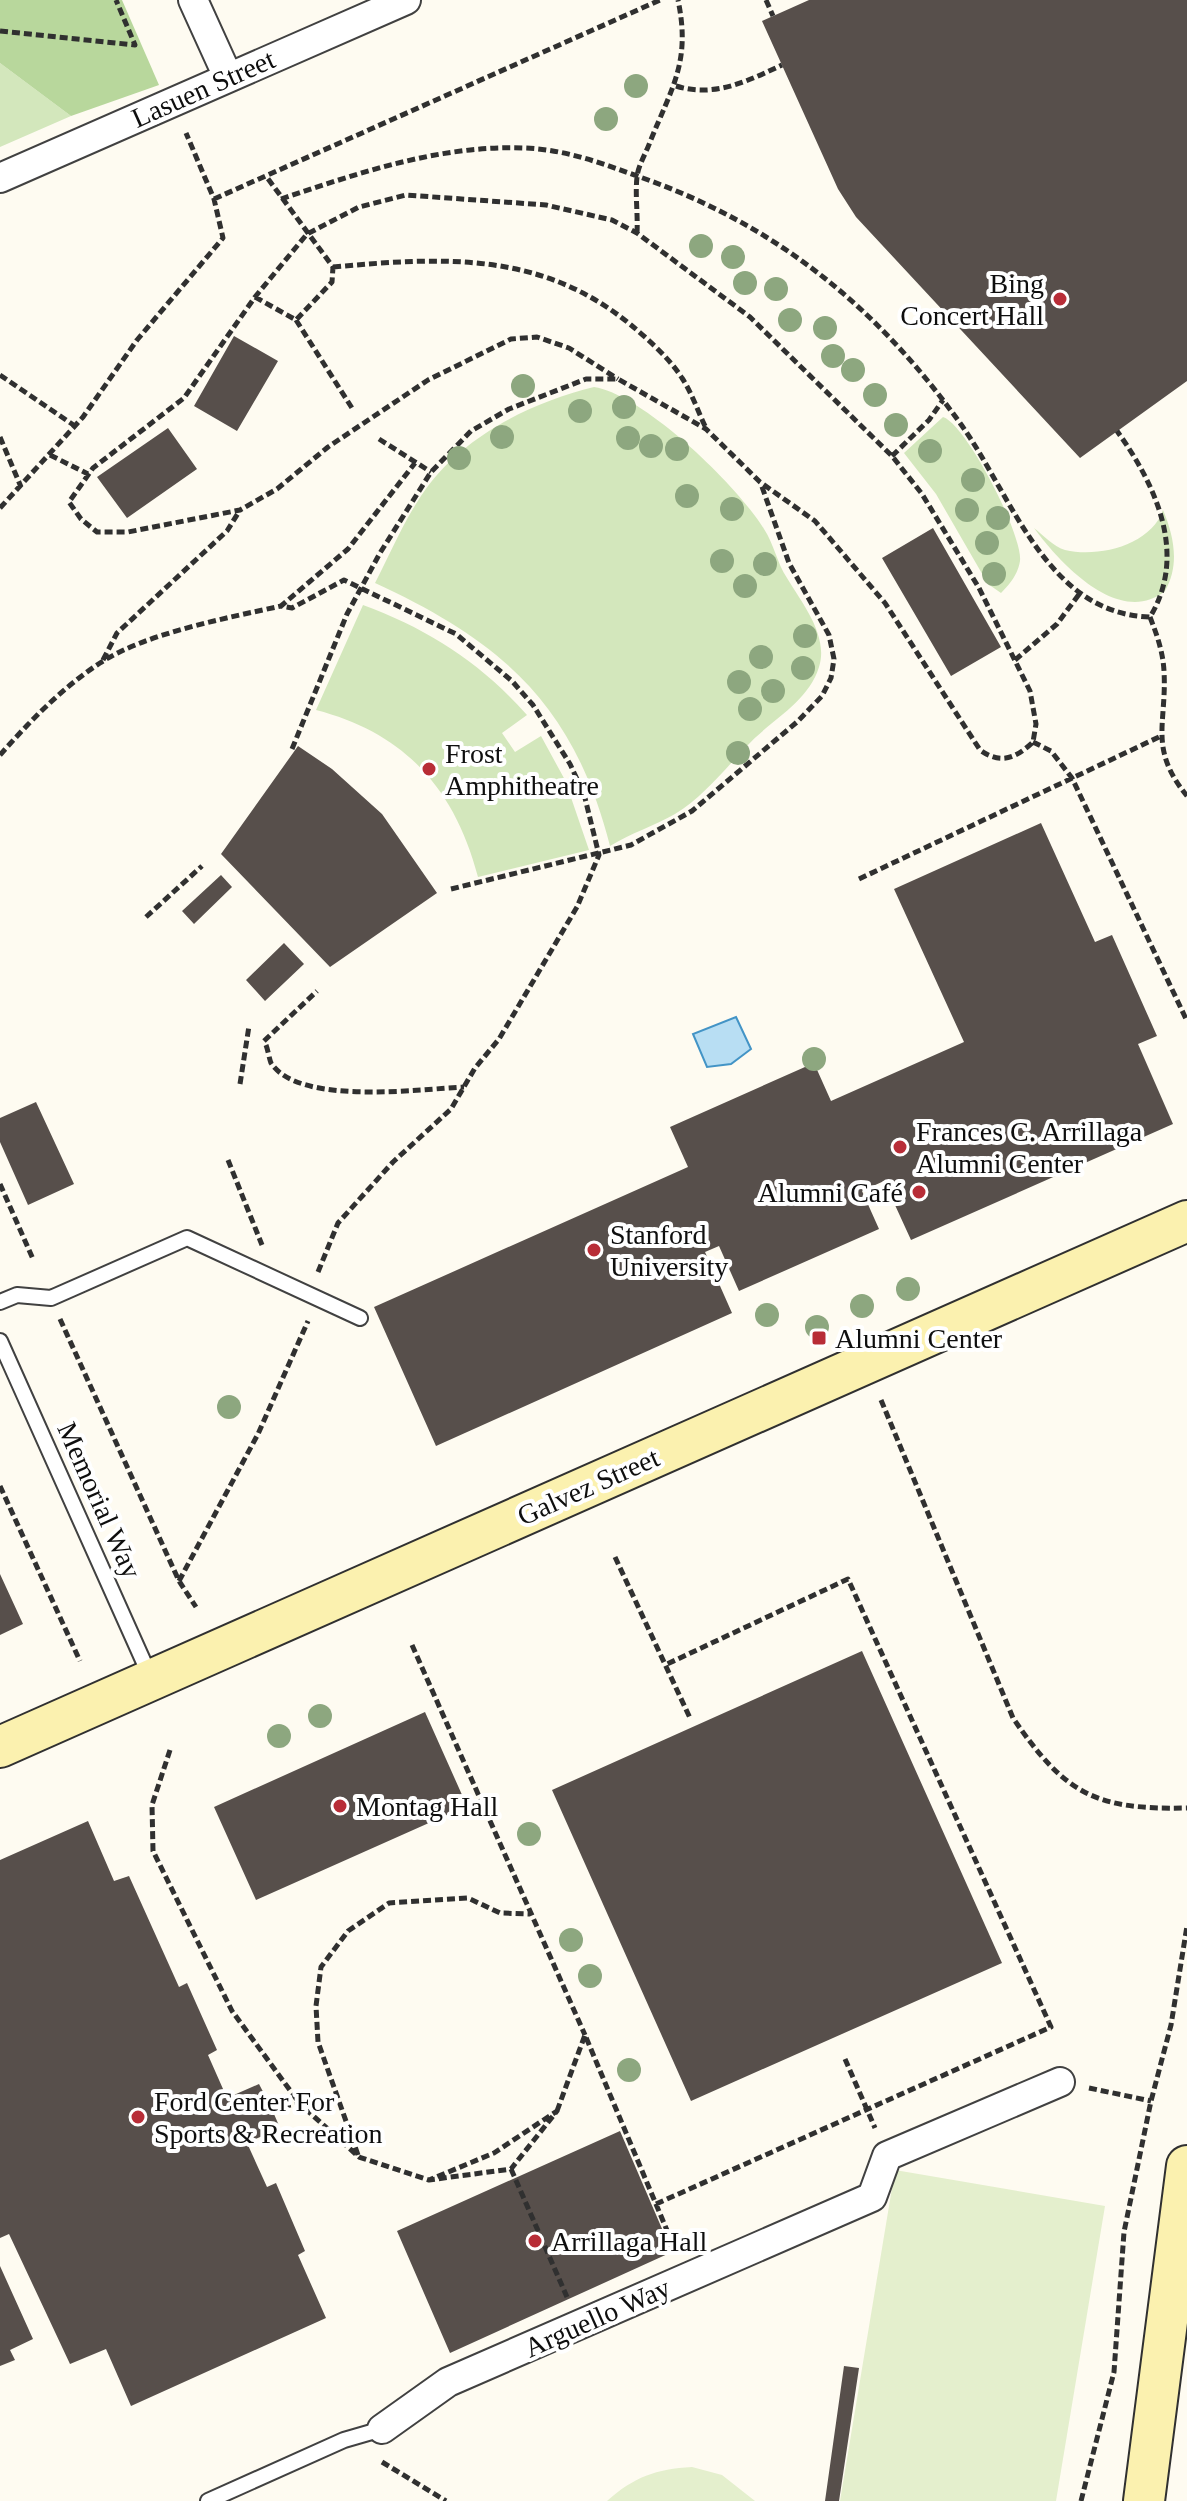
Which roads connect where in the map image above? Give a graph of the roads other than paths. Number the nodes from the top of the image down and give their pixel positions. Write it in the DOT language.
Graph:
graph roads {
  1 [pos="193,0"];
  2 [pos="406,0"];
  3 [pos="228,77"];
  4 [pos="0,178"];
  5 [pos="1184,1222"];
  6 [pos="0,1302"];
  7 [pos="360,1318"];
  8 [pos="0,1341"];
  9 [pos="152,1680"];
  10 [pos="0,1747"];
  11 [pos="1060,2082"];
  12 [pos="1187,2166"];
  13 [pos="382,2429"];
  14 [pos="208,2501"];
  15 [pos="1144,2501"];
  1 -- 3 [label="street"];
  2 -- 3 [label="street, Lasuen Street"];
  3 -- 4 [label="street, Lasuen Street"];
  5 -- 9 [label="street, Galvez Street"];
  6 -- 7 [label="lane"];
  8 -- 9 [label="lane, Memorial Way"];
  9 -- 10 [label="street, Galvez Street"];
  11 -- 13 [label="street, Arguello Way"];
  12 -- 15 [label="street"];
  13 -- 14 [label="lane, Arguello Way"];
}
